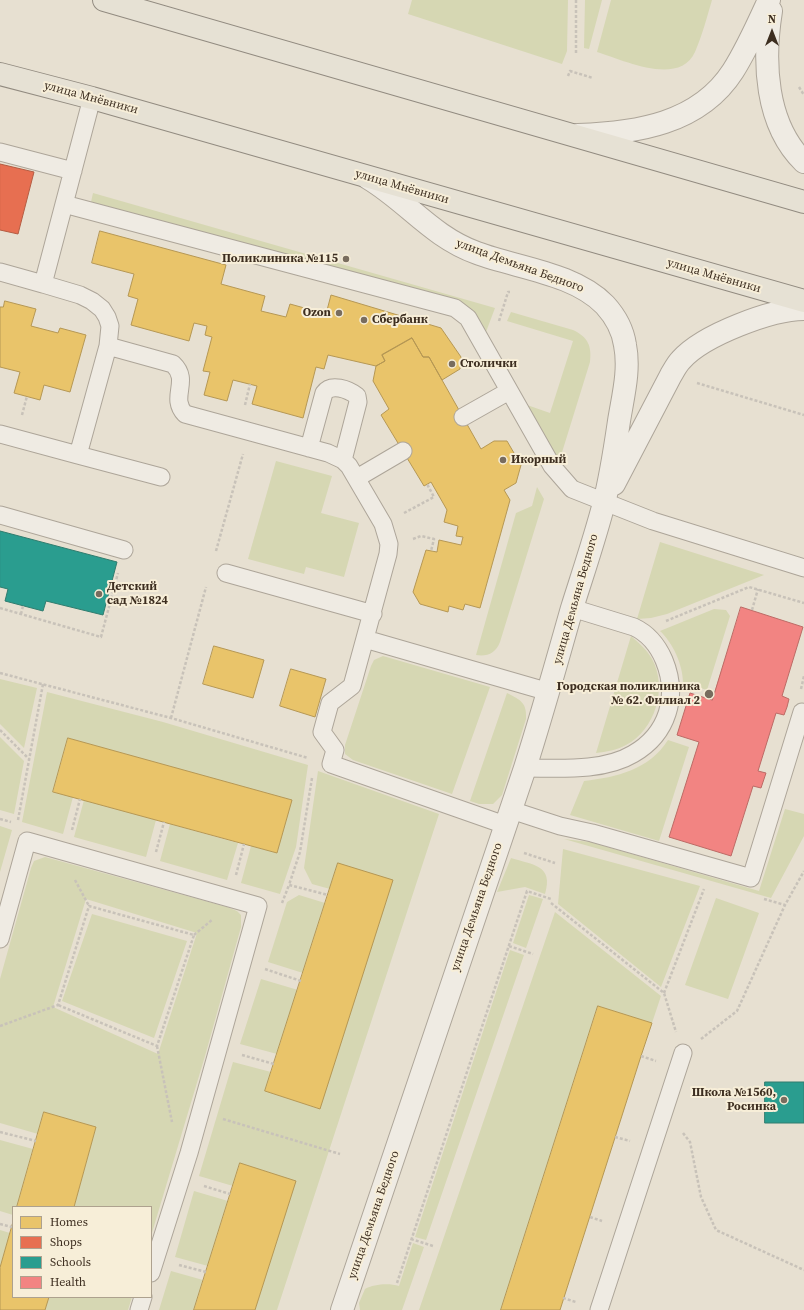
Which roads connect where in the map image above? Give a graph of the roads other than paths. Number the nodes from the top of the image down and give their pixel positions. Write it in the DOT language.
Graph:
graph roads {
  1 [pos="104,0"];
  2 [pos="769,0"];
  3 [pos="773,0"];
  4 [pos="134,4"];
  5 [pos="0,74"];
  6 [pos="92,98"];
  7 [pos="574,135"];
  8 [pos="0,152"];
  9 [pos="804,162"];
  10 [pos="73,171"];
  11 [pos="367,177"];
  12 [pos="804,202"];
  13 [pos="64,204"];
  14 [pos="0,272"];
  15 [pos="43,284"];
  16 [pos="804,301"];
  17 [pos="804,308"];
  18 [pos="108,346"];
  19 [pos="509,391"];
  20 [pos="463,417"];
  21 [pos="0,434"];
  22 [pos="309,448"];
  23 [pos="403,450"];
  24 [pos="78,454"];
  25 [pos="343,460"];
  26 [pos="161,477"];
  27 [pos="357,478"];
  28 [pos="604,502"];
  29 [pos="0,515"];
  30 [pos="124,550"];
  31 [pos="804,568"];
  32 [pos="226,573"];
  33 [pos="572,608"];
  34 [pos="372,614"];
  35 [pos="365,639"];
  36 [pos="549,692"];
  37 [pos="802,712"];
  38 [pos="525,768"];
  39 [pos="508,817"];
  40 [pos="0,939"];
  41 [pos="683,1053"];
  42 [pos="152,1270"];
  43 [pos="144,1298"];
  44 [pos="139,1310"];
  45 [pos="342,1310"];
  46 [pos="599,1310"];
  1 -- 4 [label="main road"];
  2 -- 7 [label="street"];
  3 -- 9 [label="street"];
  4 -- 7 [label="main road"];
  5 -- 6 [label="main road, улица Мнёвники"];
  6 -- 10 [label="lane"];
  6 -- 11 [label="main road, улица Мнёвники"];
  7 -- 12 [label="main road"];
  8 -- 10 [label="lane"];
  10 -- 13 [label="lane"];
  11 -- 16 [label="main road, улица Мнёвники"];
  11 -- 28 [label="street, улица Демьяна Бедного"];
  13 -- 15 [label="lane"];
  13 -- 19 [label="lane"];
  14 -- 15 [label="lane"];
  15 -- 18 [label="lane"];
  17 -- 28 [label="street, улица Демьяна Бедного"];
  18 -- 22 [label="lane"];
  18 -- 24 [label="lane"];
  19 -- 20 [label="lane"];
  19 -- 28 [label="lane"];
  21 -- 24 [label="lane"];
  22 -- 25 [label="lane"];
  22 -- 25 [label="lane"];
  23 -- 27 [label="lane"];
  24 -- 26 [label="lane"];
  25 -- 27 [label="lane"];
  27 -- 34 [label="lane"];
  28 -- 31 [label="lane"];
  28 -- 33 [label="street, улица Демьяна Бедного"];
  29 -- 30 [label="lane"];
  32 -- 34 [label="lane"];
  33 -- 36 [label="street, улица Демьяна Бедного"];
  33 -- 38 [label="lane"];
  34 -- 35 [label="lane"];
  35 -- 36 [label="lane"];
  35 -- 39 [label="lane"];
  36 -- 38 [label="street, улица Демьяна Бедного"];
  37 -- 39 [label="lane"];
  38 -- 39 [label="street, улица Демьяна Бедного"];
  39 -- 45 [label="street, улица Демьяна Бедного"];
  40 -- 42 [label="lane"];
  41 -- 46 [label="lane"];
  43 -- 44 [label="lane"];
}
